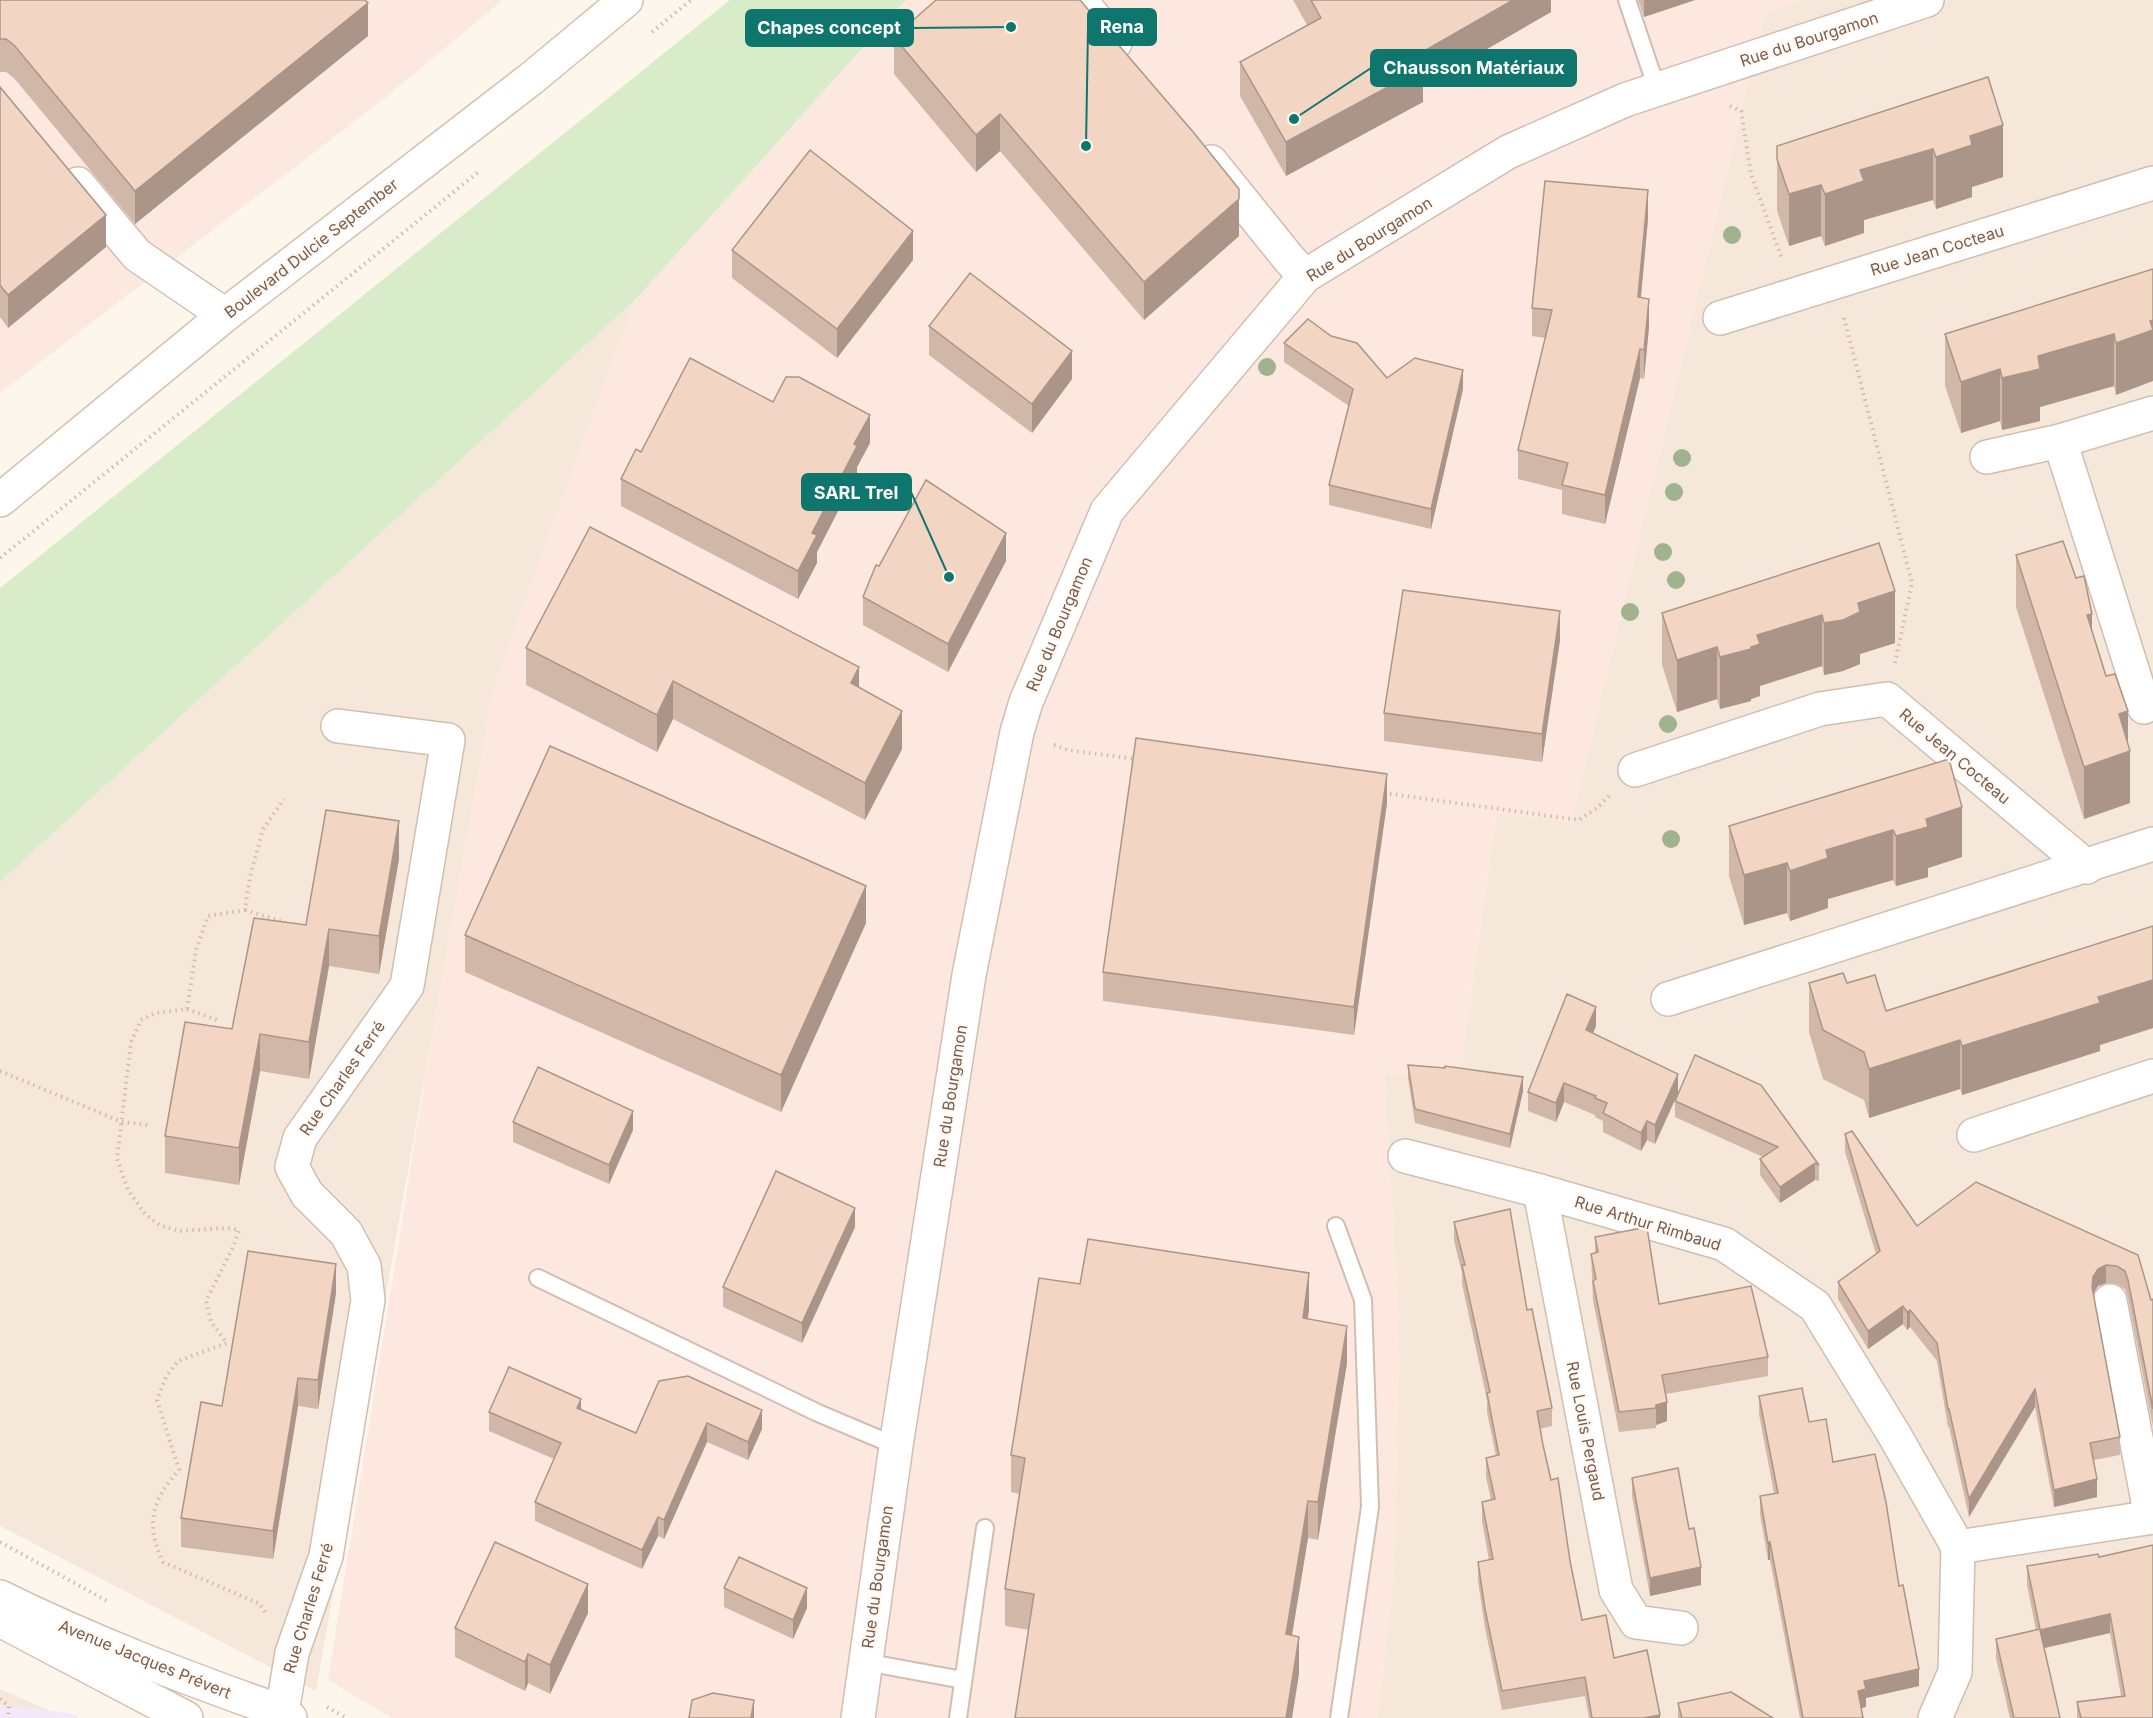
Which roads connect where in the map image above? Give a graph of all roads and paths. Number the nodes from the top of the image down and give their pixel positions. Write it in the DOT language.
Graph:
graph roads {
  1 [pos="626,0"];
  2 [pos="691,0"];
  3 [pos="1080,0"];
  4 [pos="1627,0"];
  5 [pos="1927,0"];
  6 [pos="1887,6"];
  7 [pos="645,37"];
  8 [pos="1132,65"];
  9 [pos="1694,77"];
  10 [pos="1657,89"];
  11 [pos="1192,139"];
  12 [pos="61,163"];
  13 [pos="488,164"];
  14 [pos="2153,183"];
  15 [pos="1305,276"];
  16 [pos="1835,282"];
  17 [pos="1795,295"];
  18 [pos="225,315"];
  19 [pos="1720,318"];
  20 [pos="2153,413"];
  21 [pos="2060,441"];
  22 [pos="1988,457"];
  23 [pos="0,500"];
  24 [pos="0,558"];
  25 [pos="1887,699"];
  26 [pos="2150,710"];
  27 [pos="338,726"];
  28 [pos="1017,732"];
  29 [pos="1139,759"];
  30 [pos="1635,770"];
  31 [pos="1377,792"];
  32 [pos="284,799"];
  33 [pos="2153,844"];
  34 [pos="2087,867"];
  35 [pos="245,910"];
  36 [pos="286,923"];
  37 [pos="1668,999"];
  38 [pos="187,1009"];
  39 [pos="217,1020"];
  40 [pos="0,1071"];
  41 [pos="2153,1076"];
  42 [pos="122,1122"];
  43 [pos="148,1125"];
  44 [pos="1974,1135"];
  45 [pos="1405,1156"];
  46 [pos="1540,1191"];
  47 [pos="1336,1226"];
  48 [pos="538,1278"];
  49 [pos="2110,1300"];
  50 [pos="896,1446"];
  51 [pos="2152,1517"];
  52 [pos="985,1528"];
  53 [pos="1958,1547"];
  54 [pos="0,1582"];
  55 [pos="0,1597"];
  56 [pos="0,1620"];
  57 [pos="1681,1628"];
  58 [pos="123,1651"];
  59 [pos="292,1653"];
  60 [pos="866,1662"];
  61 [pos="963,1680"];
  62 [pos="0,1699"];
  63 [pos="284,1716"];
  64 [pos="8,1718"];
  65 [pos="186,1718"];
  66 [pos="858,1718"];
  67 [pos="958,1718"];
  68 [pos="1339,1718"];
  69 [pos="1935,1718"];
  1 -- 18 [label="street, Boulevard Dulcie September"];
  2 -- 7 [label="path"];
  3 -- 8 [label="street"];
  4 -- 10 [label="lane"];
  5 -- 6 [label="street, Rue du Bourgamon"];
  6 -- 9 [label="street, Rue du Bourgamon"];
  9 -- 10 [label="street, Rue du Bourgamon"];
  9 -- 17 [label="path"];
  10 -- 15 [label="street, Rue du Bourgamon"];
  11 -- 15 [label="street"];
  12 -- 18 [label="street"];
  13 -- 24 [label="path"];
  14 -- 16 [label="street, Rue Jean Cocteau"];
  15 -- 28 [label="street, Rue du Bourgamon"];
  16 -- 17 [label="street, Rue Jean Cocteau"];
  16 -- 25 [label="path"];
  17 -- 19 [label="street, Rue Jean Cocteau"];
  18 -- 23 [label="street, Boulevard Dulcie September"];
  20 -- 21 [label="street"];
  21 -- 22 [label="street"];
  21 -- 26 [label="street"];
  25 -- 30 [label="street, Rue Jean Cocteau"];
  25 -- 34 [label="street, Rue Jean Cocteau"];
  27 -- 59 [label="street, Rue Charles Ferré"];
  28 -- 29 [label="path"];
  28 -- 50 [label="street, Rue du Bourgamon"];
  30 -- 31 [label="path"];
  32 -- 35 [label="path"];
  33 -- 34 [label="street"];
  34 -- 37 [label="street"];
  35 -- 36 [label="path"];
  35 -- 38 [label="path"];
  38 -- 39 [label="path"];
  38 -- 42 [label="path"];
  40 -- 42 [label="path"];
  41 -- 44 [label="street"];
  42 -- 43 [label="path"];
  42 -- 59 [label="path"];
  45 -- 46 [label="street, Rue Arthur Rimbaud"];
  46 -- 53 [label="street, Rue Arthur Rimbaud"];
  46 -- 57 [label="street, Rue Louis Pergaud"];
  47 -- 68 [label="lane"];
  48 -- 50 [label="lane"];
  49 -- 51 [label="street"];
  50 -- 60 [label="street, Rue du Bourgamon"];
  51 -- 53 [label="street"];
  52 -- 61 [label="lane"];
  53 -- 69 [label="street"];
  54 -- 58 [label="lane"];
  55 -- 58 [label="street, Avenue Jacques Prévert"];
  56 -- 65 [label="street, Avenue Jacques Prévert"];
  58 -- 63 [label="street, Avenue Jacques Prévert"];
  59 -- 63 [label="street, Rue Charles Ferré"];
  60 -- 61 [label="lane"];
  60 -- 66 [label="street, Rue du Bourgamon"];
  61 -- 67 [label="lane"];
  62 -- 64 [label="path"];
}
